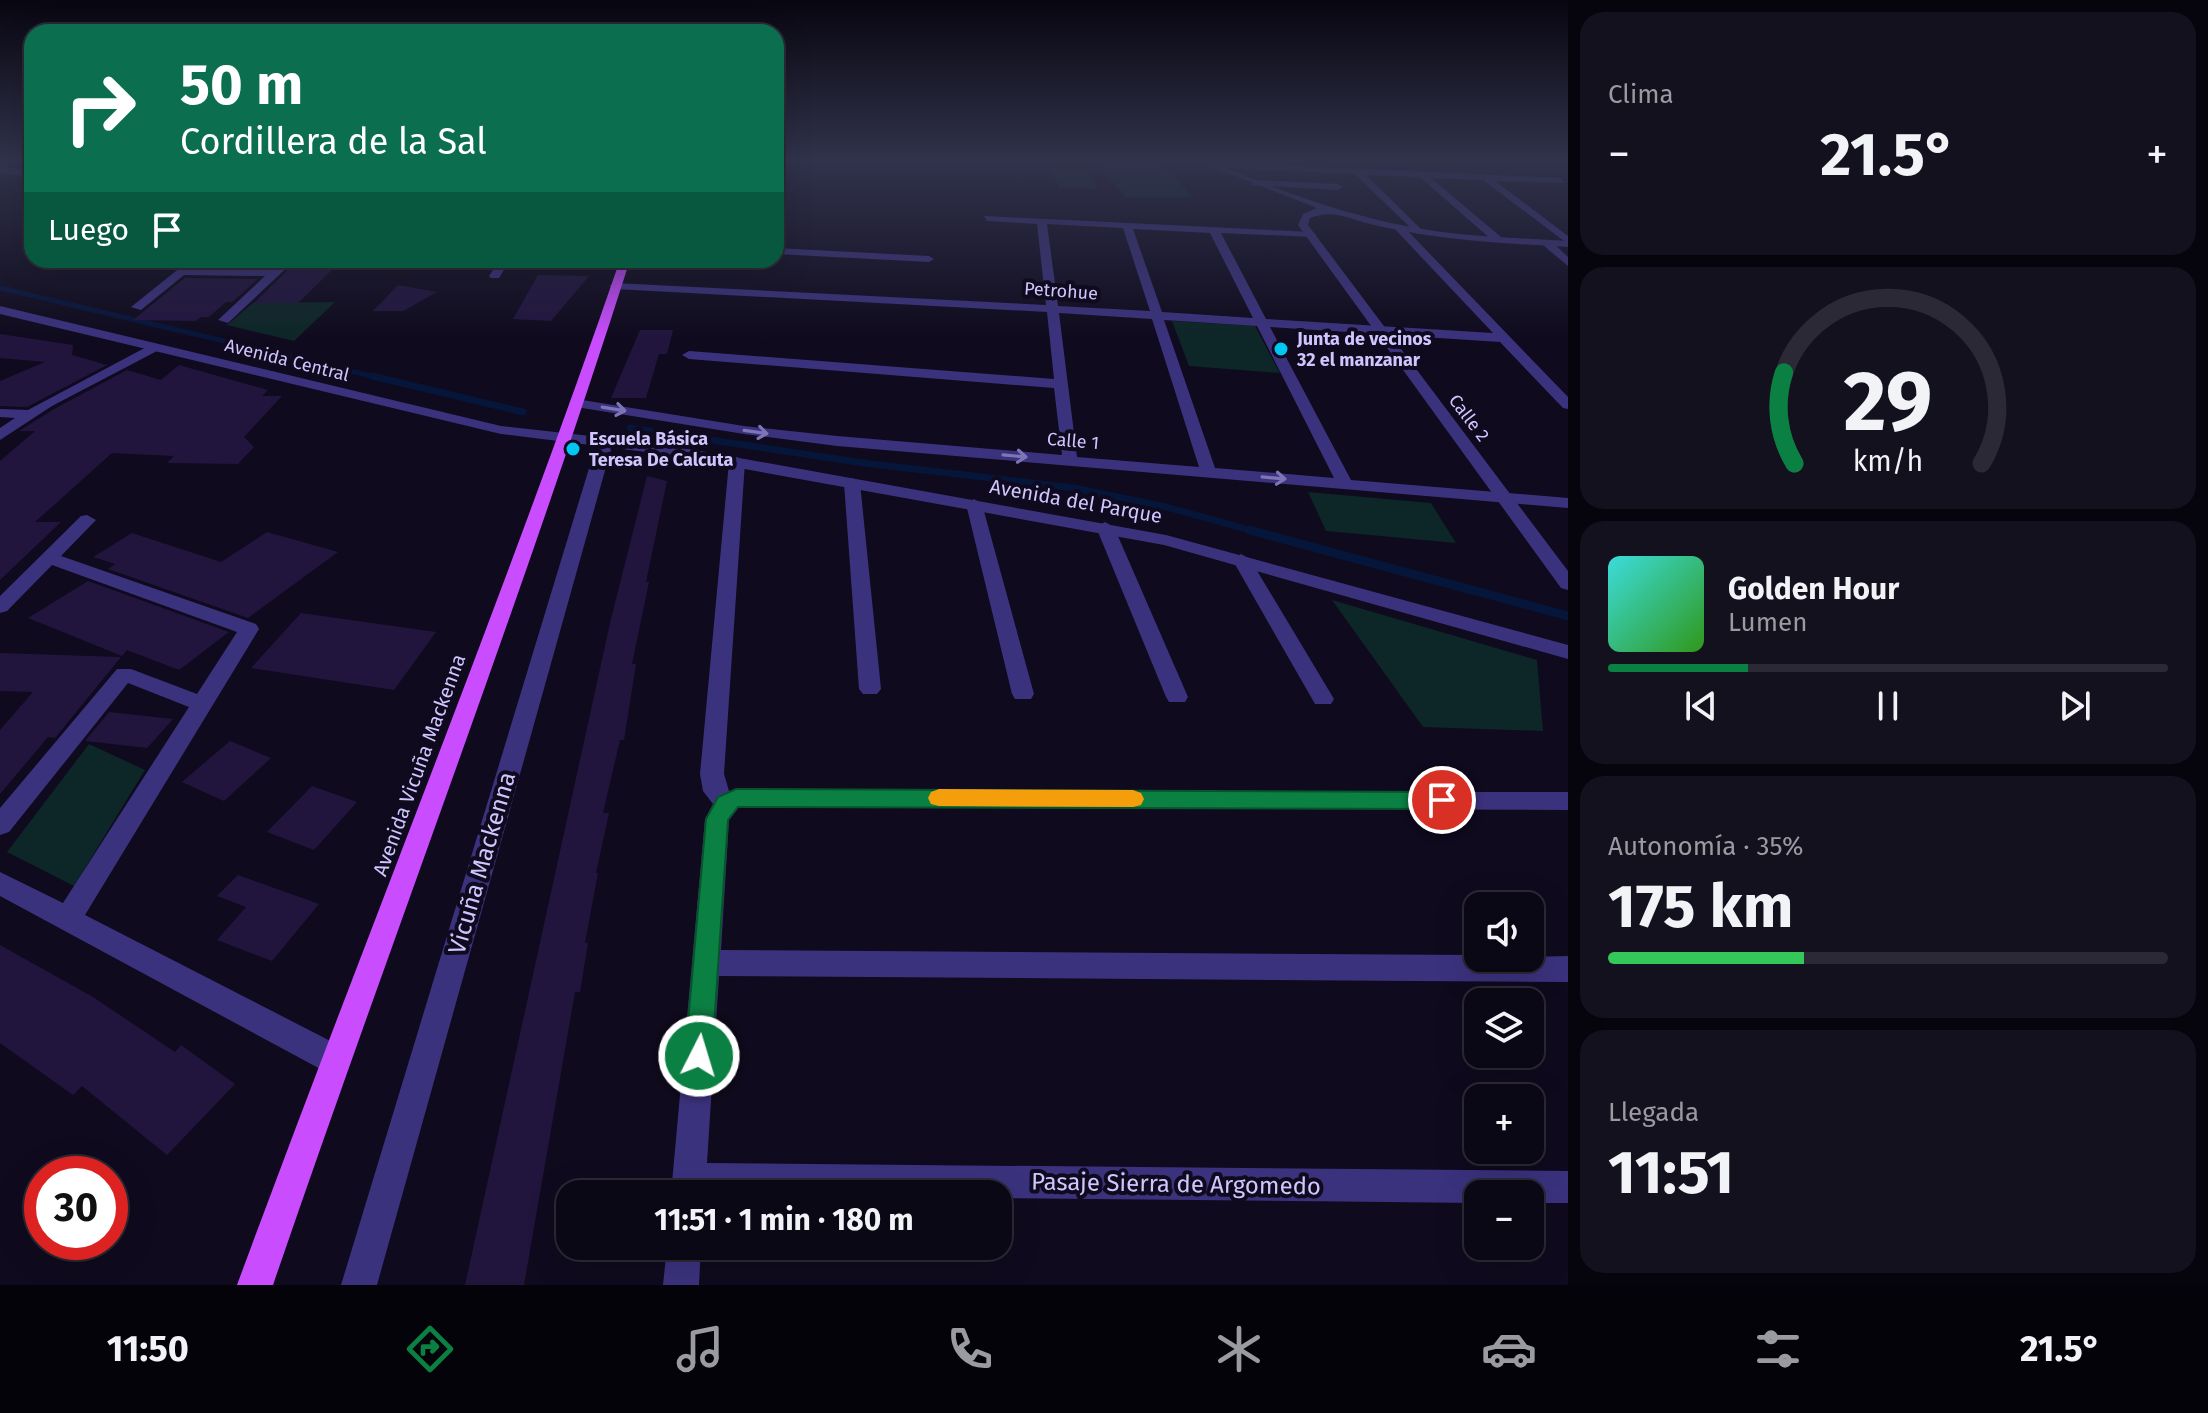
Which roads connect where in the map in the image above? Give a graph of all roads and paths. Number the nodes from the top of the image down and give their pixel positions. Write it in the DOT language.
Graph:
graph roads {
  1 [pos="1042,221"];
  2 [pos="1304,221"];
  3 [pos="1377,221"];
  4 [pos="1407,221"];
  5 [pos="1475,221"];
  6 [pos="1540,221"];
  7 [pos="1127,225"];
  8 [pos="1398,227"];
  9 [pos="1214,230"];
  10 [pos="1417,231"];
  11 [pos="1311,235"];
  12 [pos="1497,239"];
  13 [pos="1547,243"];
  14 [pos="1568,243"];
  15 [pos="784,251"];
  16 [pos="929,259"];
  17 [pos="1568,263"];
  18 [pos="186,268"];
  19 [pos="281,268"];
  20 [pos="500,268"];
  21 [pos="622,268"];
  22 [pos="181,272"];
  23 [pos="276,273"];
  24 [pos="495,276"];
  25 [pos="615,286"];
  26 [pos="137,307"];
  27 [pos="1052,309"];
  28 [pos="0,310"];
  29 [pos="1157,315"];
  30 [pos="224,320"];
  31 [pos="1261,322"];
  32 [pos="1380,330"];
  33 [pos="1504,338"];
  34 [pos="154,347"];
  35 [pos="689,355"];
  36 [pos="1061,384"];
  37 [pos="576,403"];
  38 [pos="1568,405"];
  39 [pos="0,413"];
  40 [pos="30,414"];
  41 [pos="0,435"];
  42 [pos="566,438"];
  43 [pos="605,442"];
  44 [pos="1070,461"];
  45 [pos="737,462"];
  46 [pos="1209,473"];
  47 [pos="852,483"];
  48 [pos="1345,484"];
  49 [pos="1507,498"];
  50 [pos="1568,503"];
  51 [pos="974,504"];
  52 [pos="87,520"];
  53 [pos="1105,527"];
  54 [pos="49,558"];
  55 [pos="1241,559"];
  56 [pos="1568,584"];
  57 [pos="0,607"];
  58 [pos="1568,652"];
  59 [pos="870,689"];
  60 [pos="1023,694"];
  61 [pos="1177,697"];
  62 [pos="1323,699"];
  63 [pos="202,704"];
  64 [pos="1568,801"];
  65 [pos="726,803"];
  66 [pos="0,825"];
  67 [pos="0,883"];
  68 [pos="68,919"];
  69 [pos="706,963"];
  70 [pos="1568,969"];
  71 [pos="335,1060"];
  72 [pos="689,1180"];
  73 [pos="1012,1187"];
  74 [pos="1568,1187"];
  75 [pos="683,1260"];
  76 [pos="255,1285"];
  77 [pos="359,1285"];
  78 [pos="681,1285"];
  1 -- 7 [label="street"];
  1 -- 27 [label="street"];
  2 -- 11 [label="street"];
  3 -- 8 [label="street"];
  4 -- 10 [label="street"];
  5 -- 12 [label="street"];
  6 -- 14 [label="street"];
  7 -- 9 [label="street"];
  7 -- 29 [label="street"];
  8 -- 10 [label="street"];
  8 -- 33 [label="street"];
  9 -- 11 [label="street"];
  9 -- 31 [label="street"];
  10 -- 12 [label="street"];
  11 -- 32 [label="street, Calle 2"];
  12 -- 13 [label="street"];
  13 -- 14 [label="street"];
  13 -- 17 [label="street"];
  15 -- 16 [label="street"];
  18 -- 22 [label="street"];
  19 -- 23 [label="street"];
  20 -- 24 [label="street"];
  21 -- 25 [label="main road, Avenida Vicuña Mackenna"];
  22 -- 23 [label="street"];
  22 -- 26 [label="street"];
  23 -- 30 [label="street"];
  25 -- 27 [label="street, Petrohue"];
  25 -- 37 [label="main road, Avenida Vicuña Mackenna"];
  27 -- 29 [label="street, Petrohue"];
  27 -- 36 [label="street"];
  28 -- 34 [label="street, Avenida Central"];
  29 -- 31 [label="street, Petrohue"];
  29 -- 46 [label="street"];
  31 -- 32 [label="street, Petrohue"];
  31 -- 48 [label="street"];
  32 -- 33 [label="street, Petrohue"];
  32 -- 49 [label="street, Calle 2"];
  33 -- 38 [label="street"];
  34 -- 40 [label="street"];
  34 -- 42 [label="street, Avenida Central"];
  35 -- 36 [label="street"];
  36 -- 44 [label="street"];
  37 -- 42 [label="main road, Avenida Vicuña Mackenna"];
  37 -- 44 [label="street, Calle 1, one-way"];
  39 -- 40 [label="street"];
  40 -- 41 [label="street"];
  42 -- 43 [label="street, Avenida del Parque"];
  42 -- 71 [label="main road, Avenida Vicuña Mackenna"];
  43 -- 45 [label="street, Avenida del Parque"];
  43 -- 77 [label="street, Vicuña Mackenna"];
  44 -- 46 [label="street, Calle 1"];
  45 -- 47 [label="street, Avenida del Parque"];
  45 -- 65 [label="street"];
  46 -- 48 [label="street, Calle 1, one-way"];
  47 -- 51 [label="street, Avenida del Parque"];
  47 -- 59 [label="street"];
  48 -- 49 [label="street, Calle 1"];
  49 -- 50 [label="street, Calle 1"];
  49 -- 56 [label="street, Calle 2"];
  51 -- 53 [label="street, Avenida del Parque"];
  51 -- 60 [label="street"];
  52 -- 54 [label="street"];
  53 -- 55 [label="street, Avenida del Parque"];
  53 -- 61 [label="street"];
  54 -- 57 [label="street"];
  54 -- 63 [label="street"];
  55 -- 58 [label="street, Avenida del Parque"];
  55 -- 62 [label="street"];
  63 -- 66 [label="street"];
  63 -- 68 [label="street"];
  64 -- 65 [label="street"];
  65 -- 69 [label="street"];
  67 -- 68 [label="street"];
  68 -- 71 [label="street"];
  69 -- 70 [label="street"];
  69 -- 72 [label="street"];
  71 -- 76 [label="main road, Avenida Vicuña Mackenna"];
  73 -- 74 [label="street, Pasaje Sierra de Argomedo"];
  75 -- 78 [label="street"];
}
